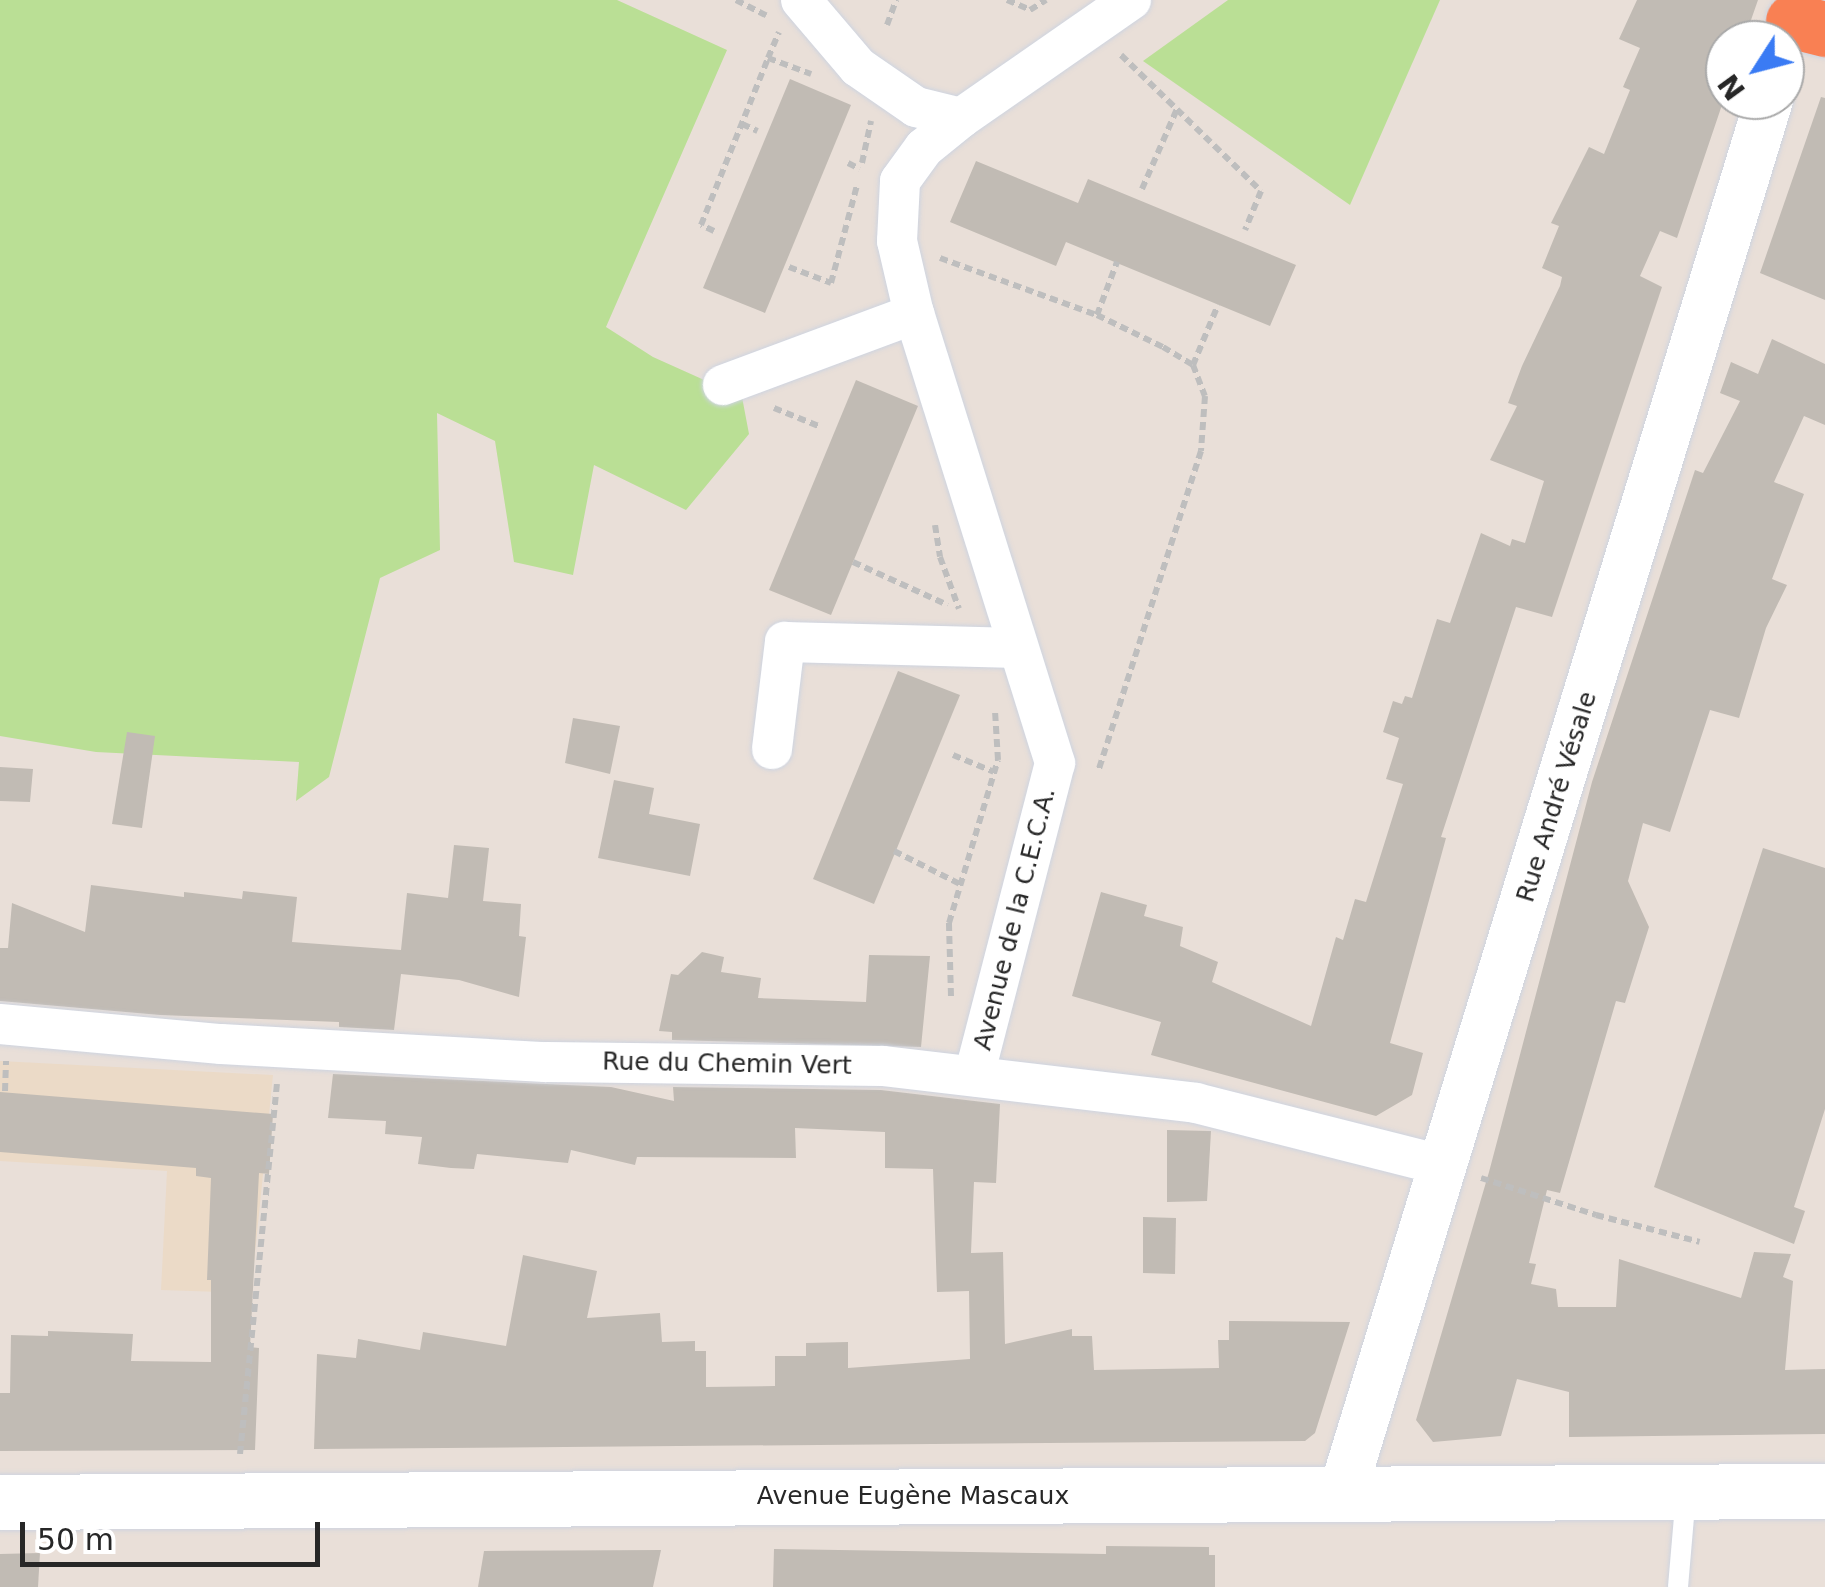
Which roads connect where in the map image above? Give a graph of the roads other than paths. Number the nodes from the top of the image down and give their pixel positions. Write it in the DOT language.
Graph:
graph roads {
  1 [pos="801,0"];
  2 [pos="1131,0"];
  3 [pos="961,118"];
  4 [pos="1762,120"];
  5 [pos="914,314"];
  6 [pos="723,385"];
  7 [pos="1018,648"];
  8 [pos="772,749"];
  9 [pos="0,1024"];
  10 [pos="974,1076"];
  11 [pos="1445,1166"];
  12 [pos="1825,1491"];
  13 [pos="1686,1492"];
  14 [pos="1342,1494"];
  15 [pos="0,1502"];
  16 [pos="1678,1587"];
  1 -- 3 [label="street"];
  2 -- 3 [label="street, Avenue de la C.E.C.A."];
  3 -- 5 [label="street, Avenue de la C.E.C.A."];
  4 -- 11 [label="street, Rue André Vésale"];
  5 -- 6 [label="street"];
  5 -- 7 [label="street, Avenue de la C.E.C.A."];
  7 -- 8 [label="street"];
  7 -- 10 [label="street, Avenue de la C.E.C.A."];
  9 -- 10 [label="street, Rue du Chemin Vert"];
  10 -- 11 [label="street, Rue du Chemin Vert"];
  11 -- 14 [label="street, Rue André Vésale"];
  12 -- 13 [label="main road, Avenue Eugène Mascaux"];
  13 -- 14 [label="main road, Avenue Eugène Mascaux"];
  13 -- 16 [label="lane"];
  14 -- 15 [label="main road, Avenue Eugène Mascaux"];
}
